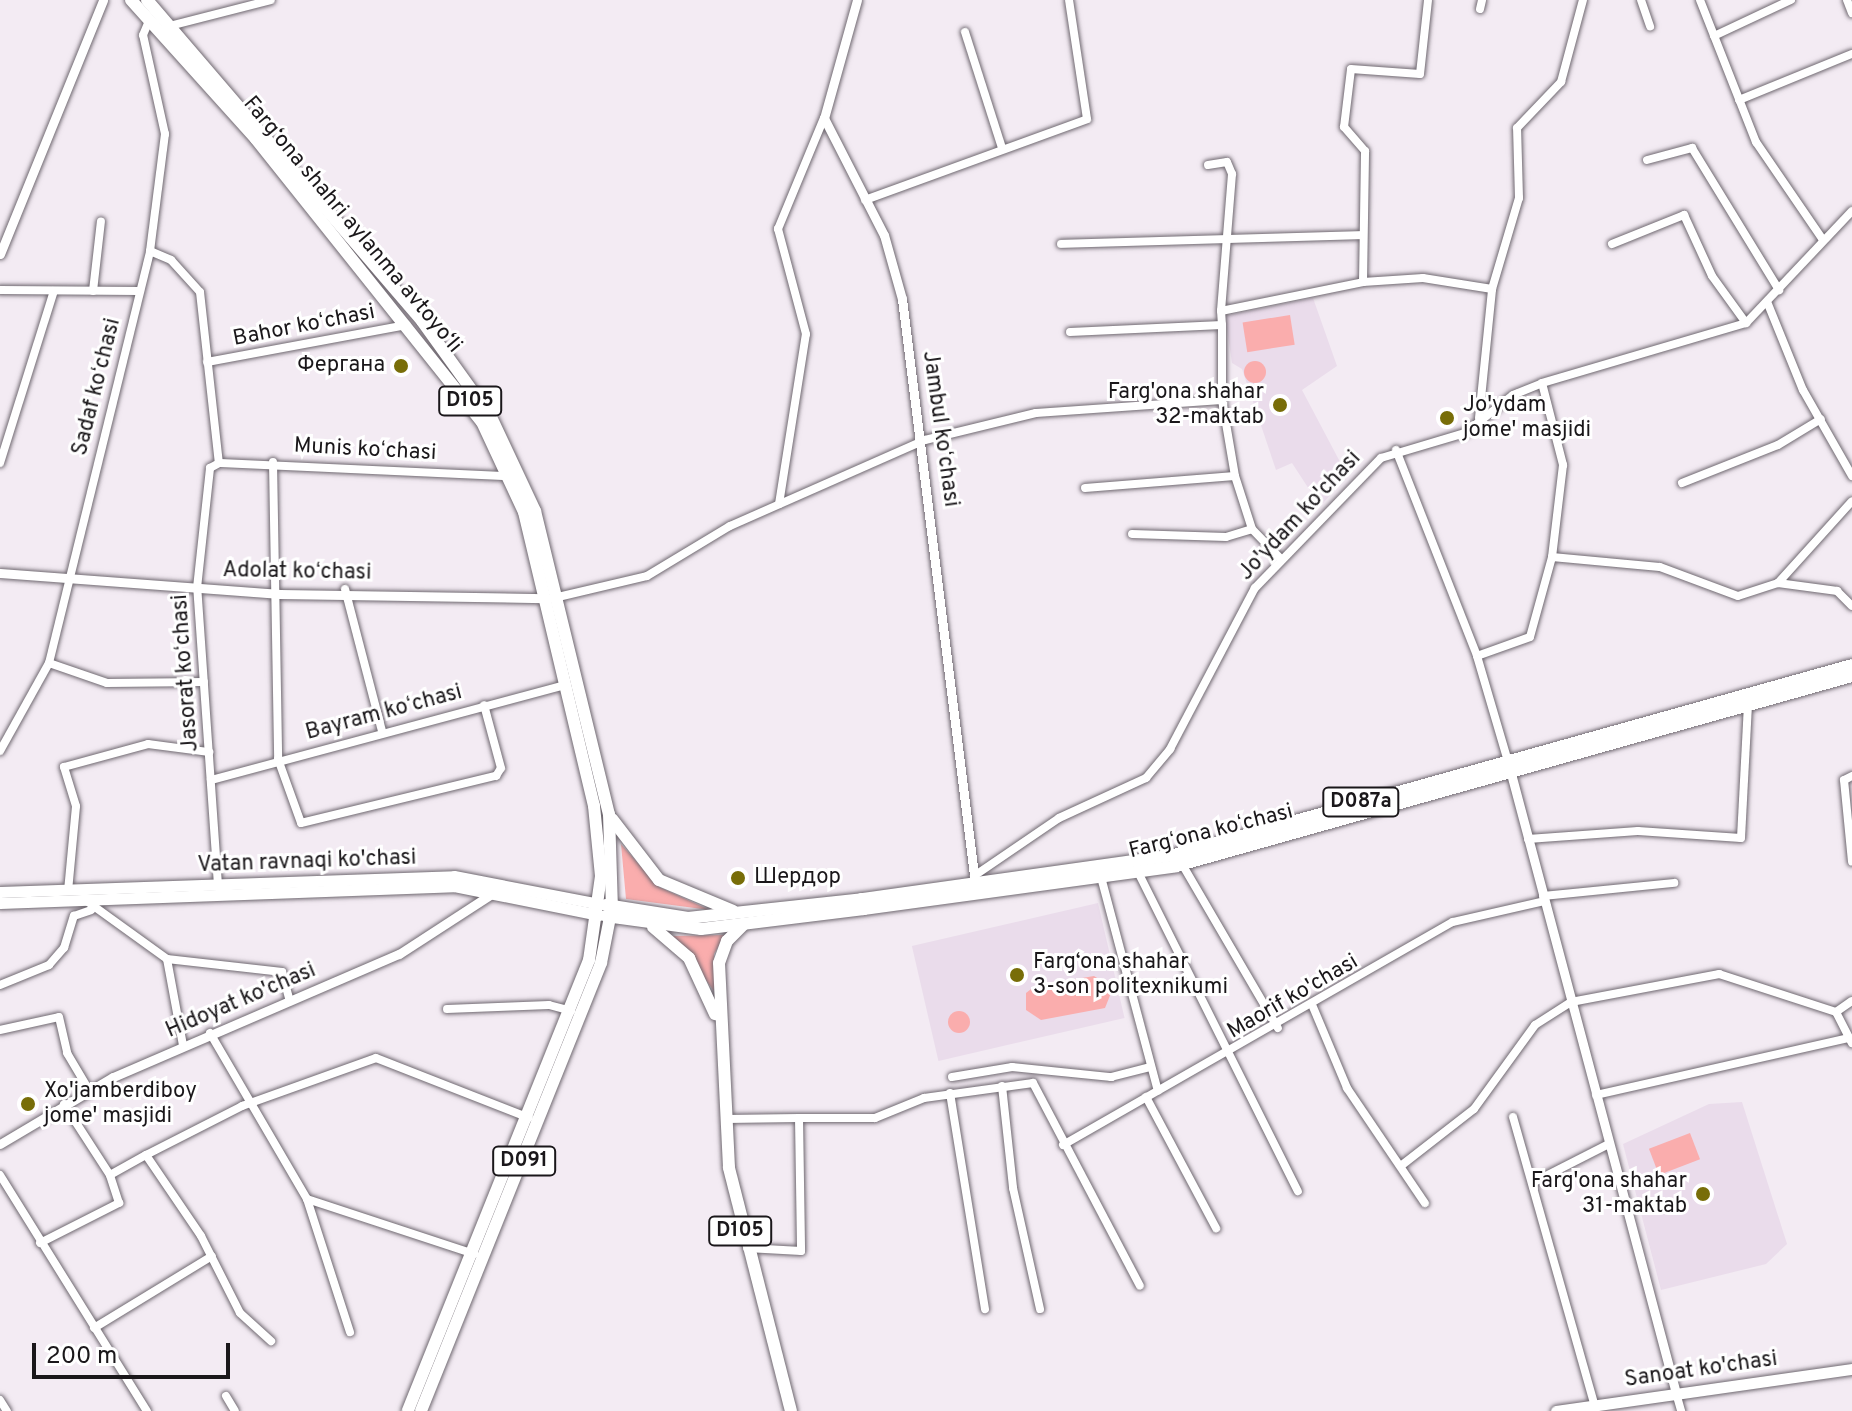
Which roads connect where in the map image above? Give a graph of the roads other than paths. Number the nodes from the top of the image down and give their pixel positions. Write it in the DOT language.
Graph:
graph roads {
  1 [pos="103,0"];
  2 [pos="131,0"];
  3 [pos="147,0"];
  4 [pos="271,0"];
  5 [pos="857,0"];
  6 [pos="1069,0"];
  7 [pos="1428,0"];
  8 [pos="1583,0"];
  9 [pos="1641,0"];
  10 [pos="1700,0"];
  11 [pos="1791,0"];
  12 [pos="1847,0"];
  13 [pos="1852,13"];
  14 [pos="149,21"];
  15 [pos="170,26"];
  16 [pos="1650,26"];
  17 [pos="965,32"];
  18 [pos="1714,36"];
  19 [pos="1852,54"];
  20 [pos="1739,100"];
  21 [pos="824,118"];
  22 [pos="1002,148"];
  23 [pos="1647,160"];
  24 [pos="1208,165"];
  25 [pos="865,200"];
  26 [pos="1852,211"];
  27 [pos="326,215"];
  28 [pos="101,221"];
  29 [pos="1361,235"];
  30 [pos="1228,238"];
  31 [pos="1823,240"];
  32 [pos="1061,244"];
  33 [pos="1612,244"];
  34 [pos="150,251"];
  35 [pos="0,254"];
  36 [pos="1363,282"];
  37 [pos="1492,289"];
  38 [pos="0,290"];
  39 [pos="1779,290"];
  40 [pos="54,291"];
  41 [pos="93,291"];
  42 [pos="139,291"];
  43 [pos="1768,304"];
  44 [pos="1221,311"];
  45 [pos="1746,323"];
  46 [pos="409,324"];
  47 [pos="1222,325"];
  48 [pos="1070,332"];
  49 [pos="207,362"];
  50 [pos="1542,383"];
  51 [pos="1222,400"];
  52 [pos="1479,418"];
  53 [pos="1821,419"];
  54 [pos="925,440"];
  55 [pos="1396,450"];
  56 [pos="273,462"];
  57 [pos="0,463"];
  58 [pos="219,463"];
  59 [pos="510,476"];
  60 [pos="1235,476"];
  61 [pos="1852,476"];
  62 [pos="1682,483"];
  63 [pos="1085,488"];
  64 [pos="1852,501"];
  65 [pos="779,504"];
  66 [pos="1252,529"];
  67 [pos="1132,534"];
  68 [pos="1552,557"];
  69 [pos="1280,558"];
  70 [pos="0,573"];
  71 [pos="69,581"];
  72 [pos="1778,583"];
  73 [pos="197,588"];
  74 [pos="345,589"];
  75 [pos="280,594"];
  76 [pos="552,598"];
  77 [pos="1852,606"];
  78 [pos="1477,656"];
  79 [pos="49,663"];
  80 [pos="1852,665"];
  81 [pos="1852,676"];
  82 [pos="204,682"];
  83 [pos="566,685"];
  84 [pos="484,705"];
  85 [pos="1748,705"];
  86 [pos="382,731"];
  87 [pos="0,751"];
  88 [pos="209,752"];
  89 [pos="278,759"];
  90 [pos="1509,766"];
  91 [pos="1852,776"];
  92 [pos="211,780"];
  93 [pos="609,814"];
  94 [pos="1528,839"];
  95 [pos="1852,862"];
  96 [pos="1182,864"];
  97 [pos="1138,872"];
  98 [pos="1101,877"];
  99 [pos="974,880"];
  100 [pos="1674,883"];
  101 [pos="218,885"];
  102 [pos="68,891"];
  103 [pos="496,891"];
  104 [pos="0,892"];
  105 [pos="1544,898"];
  106 [pos="0,903"];
  107 [pos="863,904"];
  108 [pos="89,906"];
  109 [pos="606,911"];
  110 [pos="744,919"];
  111 [pos="651,925"];
  112 [pos="167,959"];
  113 [pos="0,985"];
  114 [pos="289,999"];
  115 [pos="1852,1001"];
  116 [pos="1571,1002"];
  117 [pos="1313,1007"];
  118 [pos="447,1009"];
  119 [pos="571,1011"];
  120 [pos="1836,1012"];
  121 [pos="1278,1028"];
  122 [pos="0,1030"];
  123 [pos="210,1033"];
  124 [pos="1851,1040"];
  125 [pos="183,1045"];
  126 [pos="721,1045"];
  127 [pos="1232,1053"];
  128 [pos="1150,1067"];
  129 [pos="952,1077"];
  130 [pos="1002,1086"];
  131 [pos="89,1090"];
  132 [pos="1158,1091"];
  133 [pos="950,1093"];
  134 [pos="1596,1095"];
  135 [pos="1146,1097"];
  136 [pos="249,1103"];
  137 [pos="64,1104"];
  138 [pos="1513,1117"];
  139 [pos="799,1118"];
  140 [pos="530,1119"];
  141 [pos="726,1119"];
  142 [pos="0,1144"];
  143 [pos="1609,1144"];
  144 [pos="1063,1145"];
  145 [pos="146,1155"];
  146 [pos="1402,1165"];
  147 [pos="0,1175"];
  148 [pos="110,1175"];
  149 [pos="1534,1182"];
  150 [pos="1298,1191"];
  151 [pos="307,1199"];
  152 [pos="1425,1203"];
  153 [pos="1216,1228"];
  154 [pos="40,1243"];
  155 [pos="744,1248"];
  156 [pos="475,1255"];
  157 [pos="212,1256"];
  158 [pos="1140,1286"];
  159 [pos="985,1309"];
  160 [pos="1040,1309"];
  161 [pos="94,1328"];
  162 [pos="350,1332"];
  163 [pos="271,1341"];
  164 [pos="1852,1369"];
  165 [pos="1676,1393"];
  166 [pos="226,1396"];
  167 [pos="0,1400"];
  168 [pos="1598,1407"];
  169 [pos="7,1411"];
  170 [pos="147,1411"];
  171 [pos="235,1411"];
  172 [pos="408,1411"];
  173 [pos="421,1411"];
  174 [pos="791,1411"];
  175 [pos="1556,1411"];
  176 [pos="1681,1411"];
  1 -- 35 [label="street"];
  2 -- 14 [label="main road, Farg‘ona shahri aylanma avtoyo‘li / D105"];
  3 -- 15 [label="main road, Farg‘ona shahri aylanma avtoyo‘li / D105"];
  4 -- 15 [label="street"];
  5 -- 21 [label="street"];
  6 -- 22 [label="street"];
  7 -- 29 [label="street"];
  8 -- 37 [label="street"];
  9 -- 16 [label="street"];
  10 -- 18 [label="street"];
  11 -- 18 [label="street"];
  12 -- 13 [label="street"];
  14 -- 27 [label="main road, Farg‘ona shahri aylanma avtoyo‘li / D105"];
  14 -- 34 [label="street, Sadaf koʻchasi"];
  15 -- 27 [label="main road, Farg‘ona shahri aylanma avtoyo‘li / D105"];
  17 -- 22 [label="street"];
  18 -- 20 [label="street"];
  19 -- 20 [label="street"];
  20 -- 31 [label="street"];
  21 -- 25 [label="street, Jambul koʻchasi"];
  21 -- 65 [label="street"];
  22 -- 25 [label="street"];
  23 -- 39 [label="street"];
  24 -- 30 [label="street"];
  25 -- 54 [label="street, Jambul koʻchasi"];
  26 -- 31 [label="street, Jo'ydam ko'chasi"];
  27 -- 46 [label="main road, Farg‘ona shahri aylanma avtoyo‘li / D105"];
  27 -- 76 [label="main road, Farg‘ona shahri aylanma avtoyo‘li / D105"];
  28 -- 41 [label="street"];
  29 -- 30 [label="street"];
  29 -- 36 [label="street"];
  30 -- 32 [label="street"];
  30 -- 44 [label="street"];
  31 -- 39 [label="street, Jo'ydam ko'chasi"];
  33 -- 45 [label="street"];
  34 -- 42 [label="street, Sadaf koʻchasi"];
  34 -- 49 [label="street, Jasorat koʻchasi"];
  36 -- 37 [label="street"];
  36 -- 44 [label="street"];
  37 -- 52 [label="street"];
  38 -- 40 [label="street"];
  39 -- 43 [label="street, Jo'ydam ko'chasi"];
  40 -- 41 [label="street"];
  40 -- 57 [label="street"];
  41 -- 42 [label="street"];
  42 -- 71 [label="street, Sadaf koʻchasi"];
  43 -- 45 [label="street, Jo'ydam ko'chasi"];
  43 -- 53 [label="street"];
  44 -- 47 [label="street"];
  45 -- 50 [label="street, Jo'ydam ko'chasi"];
  46 -- 49 [label="street, Bahor koʻchasi"];
  46 -- 59 [label="main road, Farg‘ona shahri aylanma avtoyo‘li / D105"];
  47 -- 48 [label="street"];
  47 -- 51 [label="street"];
  49 -- 58 [label="street, Jasorat koʻchasi"];
  50 -- 52 [label="street, Jo'ydam ko'chasi"];
  50 -- 68 [label="street"];
  51 -- 54 [label="street"];
  51 -- 60 [label="street"];
  52 -- 55 [label="street, Jo'ydam ko'chasi"];
  53 -- 61 [label="street"];
  53 -- 62 [label="street"];
  54 -- 65 [label="street"];
  54 -- 99 [label="street, Jambul koʻchasi"];
  55 -- 69 [label="street, Jo'ydam ko'chasi"];
  55 -- 78 [label="street"];
  56 -- 58 [label="street, Munis koʻchasi"];
  56 -- 59 [label="street, Munis koʻchasi"];
  56 -- 75 [label="street"];
  58 -- 73 [label="street, Jasorat koʻchasi"];
  59 -- 76 [label="main road, Farg‘ona shahri aylanma avtoyo‘li / D105"];
  60 -- 63 [label="street"];
  60 -- 66 [label="street"];
  64 -- 72 [label="street"];
  65 -- 76 [label="street"];
  66 -- 67 [label="street"];
  66 -- 69 [label="street"];
  68 -- 72 [label="street"];
  68 -- 78 [label="street"];
  69 -- 99 [label="street, Jo'ydam ko'chasi"];
  70 -- 71 [label="street, Adolat koʻchasi"];
  71 -- 73 [label="street, Adolat koʻchasi"];
  71 -- 79 [label="street, Sadaf koʻchasi"];
  72 -- 77 [label="street"];
  73 -- 75 [label="street, Adolat koʻchasi"];
  73 -- 82 [label="street, Jasorat koʻchasi"];
  74 -- 75 [label="street, Adolat koʻchasi"];
  74 -- 76 [label="street, Adolat koʻchasi"];
  74 -- 86 [label="street"];
  75 -- 89 [label="street"];
  76 -- 83 [label="main road, Farg‘ona shahri aylanma avtoyo‘li / D105"];
  76 -- 93 [label="main road, Farg‘ona shahri aylanma avtoyo‘li / D105"];
  78 -- 90 [label="street"];
  79 -- 82 [label="street"];
  79 -- 87 [label="street, Sadaf koʻchasi"];
  80 -- 90 [label="main road, Fargʻona koʻchasi / D087a"];
  81 -- 85 [label="main road, Fargʻona koʻchasi / D087a"];
  82 -- 88 [label="street, Jasorat koʻchasi"];
  83 -- 84 [label="street, Bayram koʻchasi"];
  83 -- 109 [label="main road, Farg‘ona shahri aylanma avtoyo‘li / D105"];
  84 -- 86 [label="street, Bayram koʻchasi"];
  84 -- 89 [label="street"];
  85 -- 90 [label="main road, Fargʻona koʻchasi / D087a"];
  85 -- 94 [label="street"];
  86 -- 89 [label="street, Bayram koʻchasi"];
  88 -- 92 [label="street, Jasorat koʻchasi"];
  88 -- 102 [label="street"];
  89 -- 92 [label="street, Bayram koʻchasi"];
  90 -- 94 [label="street"];
  90 -- 96 [label="main road, Fargʻona koʻchasi / D087a"];
  90 -- 99 [label="main road, Fargʻona koʻchasi / D087a"];
  91 -- 95 [label="street"];
  92 -- 101 [label="street, Jasorat koʻchasi"];
  93 -- 109 [label="main road, Farg‘ona shahri aylanma avtoyo‘li / D105"];
  93 -- 110 [label="main road, D105"];
  94 -- 105 [label="street"];
  96 -- 97 [label="main road, Fargʻona koʻchasi / D087a"];
  96 -- 121 [label="street"];
  97 -- 98 [label="main road, Fargʻona koʻchasi / D087a"];
  97 -- 127 [label="street"];
  98 -- 107 [label="main road, Fargʻona koʻchasi / D087a"];
  98 -- 128 [label="street"];
  99 -- 107 [label="main road, Fargʻona koʻchasi / D087a"];
  100 -- 105 [label="street, Maorif ko'chasi"];
  101 -- 102 [label="main road, Vatan ravnaqi ko'chasi"];
  101 -- 109 [label="main road, Vatan ravnaqi ko'chasi"];
  102 -- 104 [label="main road, Vatan ravnaqi ko'chasi"];
  103 -- 108 [label="main road, Vatan ravnaqi ko'chasi"];
  103 -- 109 [label="main road, Vatan ravnaqi ko'chasi"];
  103 -- 114 [label="street, Hidoyat ko'chasi"];
  105 -- 116 [label="street"];
  105 -- 117 [label="street, Maorif ko'chasi"];
  106 -- 108 [label="main road, Vatan ravnaqi ko'chasi"];
  107 -- 110 [label="main road, Fargʻona koʻchasi / D105"];
  108 -- 112 [label="street"];
  108 -- 113 [label="street"];
  109 -- 110 [label="main road, Fargʻona koʻchasi / D105"];
  109 -- 111 [label="main road, Fargʻona koʻchasi / D105"];
  109 -- 119 [label="main road, D091"];
  109 -- 173 [label="main road, D091"];
  110 -- 111 [label="main road, Fargʻona koʻchasi / D105"];
  110 -- 126 [label="main road, D105"];
  111 -- 126 [label="main road, D105"];
  112 -- 114 [label="street"];
  112 -- 125 [label="street"];
  114 -- 123 [label="street, Hidoyat ko'chasi"];
  115 -- 120 [label="street"];
  116 -- 120 [label="street"];
  116 -- 134 [label="street"];
  116 -- 146 [label="street"];
  117 -- 121 [label="street, Maorif ko'chasi"];
  117 -- 146 [label="street"];
  118 -- 119 [label="street"];
  119 -- 140 [label="main road, D091"];
  120 -- 124 [label="street"];
  121 -- 127 [label="street, Maorif ko'chasi"];
  122 -- 131 [label="street"];
  123 -- 125 [label="street, Hidoyat ko'chasi"];
  123 -- 136 [label="street"];
  124 -- 134 [label="street"];
  125 -- 131 [label="street, Hidoyat ko'chasi"];
  126 -- 141 [label="main road, D105"];
  127 -- 132 [label="street, Maorif ko'chasi"];
  127 -- 150 [label="street"];
  128 -- 129 [label="street"];
  128 -- 132 [label="street"];
  130 -- 133 [label="street"];
  130 -- 144 [label="street"];
  130 -- 160 [label="street"];
  131 -- 137 [label="street, Hidoyat ko'chasi"];
  132 -- 135 [label="street, Maorif ko'chasi"];
  133 -- 139 [label="street"];
  133 -- 159 [label="street"];
  134 -- 143 [label="street"];
  135 -- 144 [label="street, Maorif ko'chasi"];
  135 -- 153 [label="street"];
  136 -- 140 [label="street"];
  136 -- 145 [label="street"];
  136 -- 151 [label="street"];
  137 -- 142 [label="street, Hidoyat ko'chasi"];
  137 -- 148 [label="street"];
  138 -- 149 [label="street"];
  139 -- 141 [label="street"];
  139 -- 155 [label="street"];
  140 -- 156 [label="main road, D091"];
  141 -- 155 [label="main road, D105"];
  143 -- 149 [label="street"];
  143 -- 165 [label="street"];
  144 -- 158 [label="street"];
  145 -- 148 [label="street"];
  145 -- 157 [label="street"];
  146 -- 152 [label="street"];
  147 -- 154 [label="street"];
  148 -- 154 [label="street"];
  149 -- 168 [label="street"];
  151 -- 156 [label="street"];
  151 -- 162 [label="street"];
  154 -- 161 [label="street"];
  155 -- 174 [label="main road, D105"];
  156 -- 172 [label="main road, D091"];
  157 -- 161 [label="street"];
  157 -- 163 [label="street"];
  161 -- 170 [label="street"];
  164 -- 165 [label="main road, Sanoat ko'chasi"];
  165 -- 168 [label="main road, Sanoat ko'chasi"];
  165 -- 176 [label="street"];
  166 -- 171 [label="street"];
  167 -- 169 [label="street"];
  168 -- 175 [label="main road, Sanoat ko'chasi"];
}
